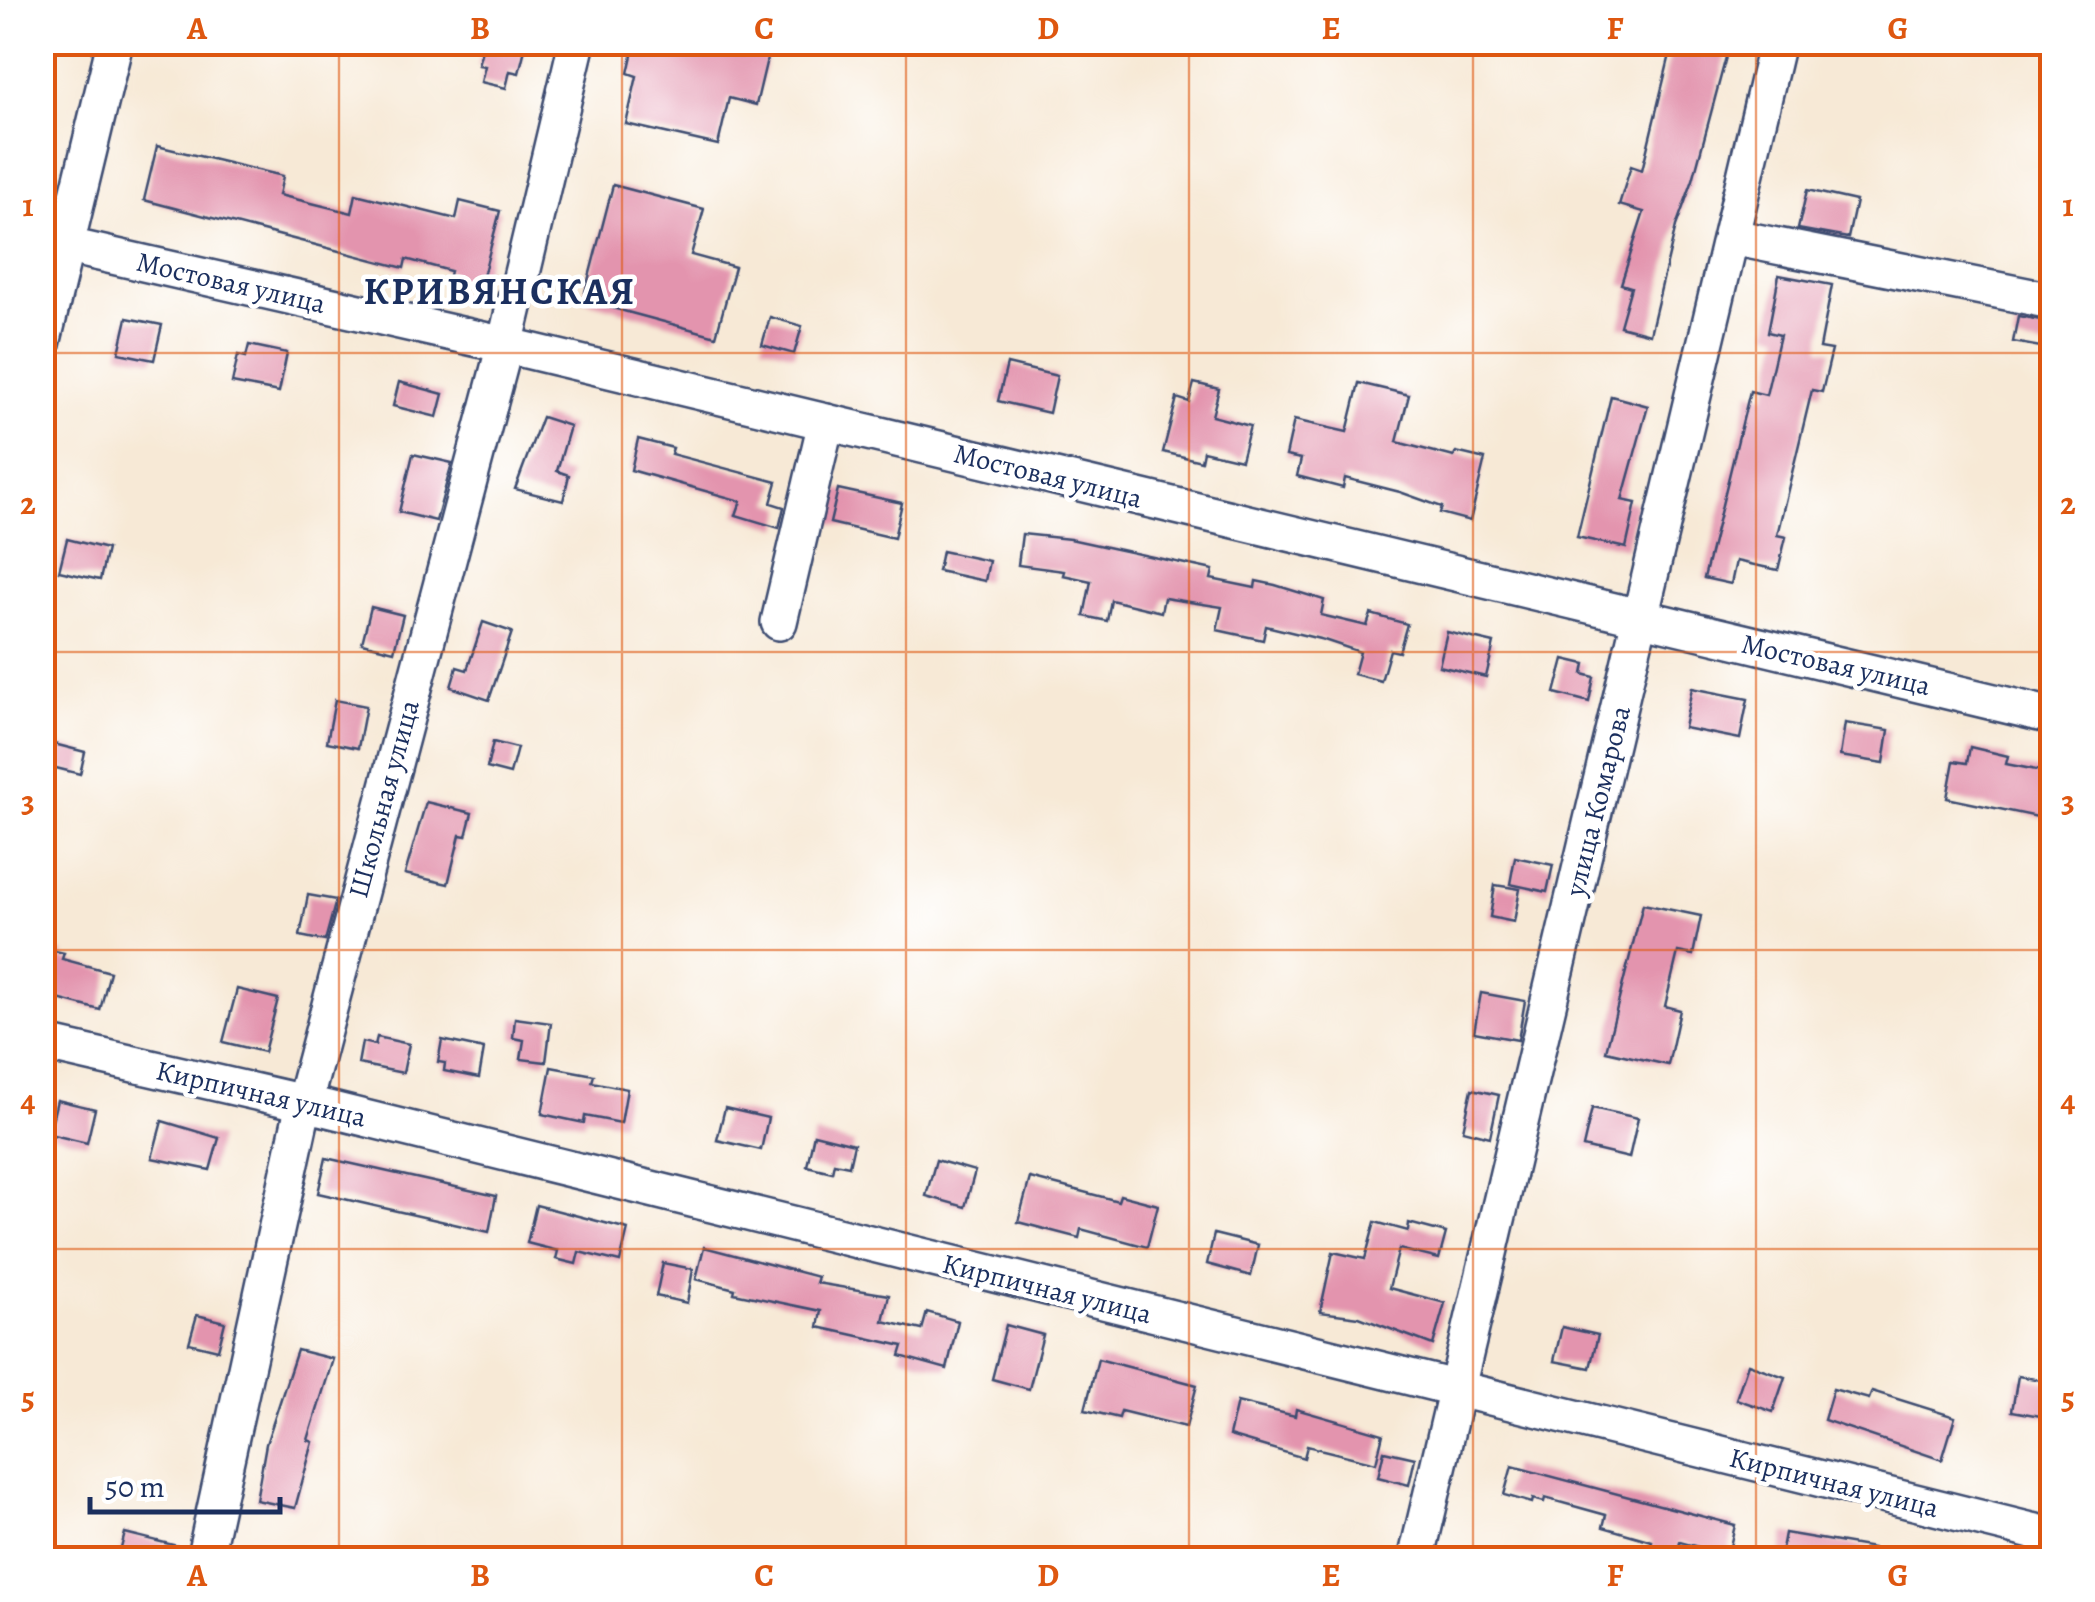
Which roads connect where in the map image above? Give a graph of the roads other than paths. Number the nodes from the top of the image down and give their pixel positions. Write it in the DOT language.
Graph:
graph roads {
  1 [pos="115,42"];
  2 [pos="577,42"];
  3 [pos="1777,42"];
  4 [pos="1732,237"];
  5 [pos="54,243"];
  6 [pos="2052,301"];
  7 [pos="42,344"];
  8 [pos="506,345"];
  9 [pos="826,422"];
  10 [pos="1642,619"];
  11 [pos="779,622"];
  12 [pos="2052,716"];
  13 [pos="42,1043"];
  14 [pos="304,1103"];
  15 [pos="1454,1391"];
  16 [pos="2052,1536"];
  17 [pos="204,1560"];
  18 [pos="1416,1560"];
  1 -- 5 [label="street"];
  2 -- 8 [label="street, Школьная улица"];
  3 -- 4 [label="street, улица Комарова"];
  4 -- 6 [label="street"];
  4 -- 10 [label="street, улица Комарова"];
  5 -- 7 [label="street"];
  5 -- 8 [label="street, Мостовая улица"];
  8 -- 9 [label="street, Мостовая улица"];
  8 -- 14 [label="street, Школьная улица"];
  9 -- 10 [label="street, Мостовая улица"];
  9 -- 11 [label="street"];
  10 -- 12 [label="street, Мостовая улица"];
  10 -- 15 [label="street, улица Комарова"];
  13 -- 14 [label="street, Кирпичная улица"];
  14 -- 15 [label="street, Кирпичная улица"];
  14 -- 17 [label="street, Школьная улица"];
  15 -- 16 [label="street, Кирпичная улица"];
  15 -- 18 [label="street, улица Комарова"];
}
